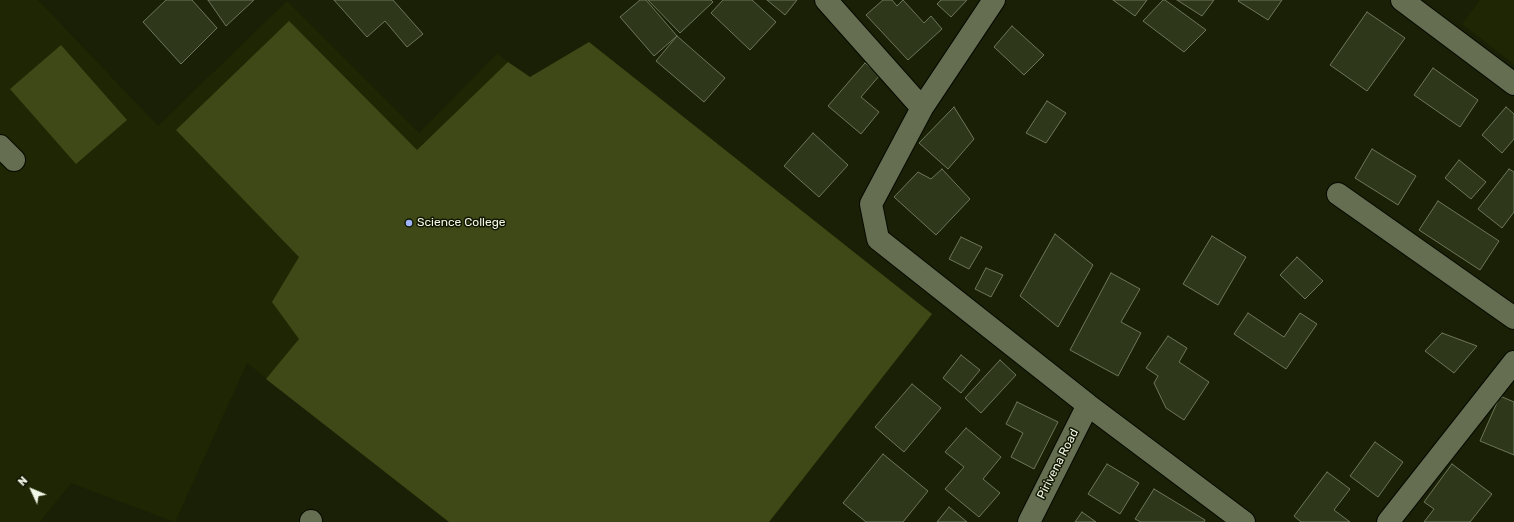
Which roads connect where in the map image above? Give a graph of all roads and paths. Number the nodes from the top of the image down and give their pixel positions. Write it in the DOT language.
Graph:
graph roads {
  1 [pos="826,0"];
  2 [pos="994,0"];
  3 [pos="1402,0"];
  4 [pos="1514,84"];
  5 [pos="922,108"];
  6 [pos="1338,194"];
  7 [pos="1514,318"];
  8 [pos="1514,362"];
  9 [pos="1088,405"];
  10 [pos="1029,522"];
  11 [pos="1244,522"];
  12 [pos="1388,522"];
  1 -- 5 [label="street"];
  2 -- 5 [label="street"];
  3 -- 4 [label="street"];
  5 -- 9 [label="street"];
  6 -- 7 [label="street"];
  8 -- 12 [label="street"];
  9 -- 10 [label="street, Pirivena Road"];
  9 -- 11 [label="street"];
}
